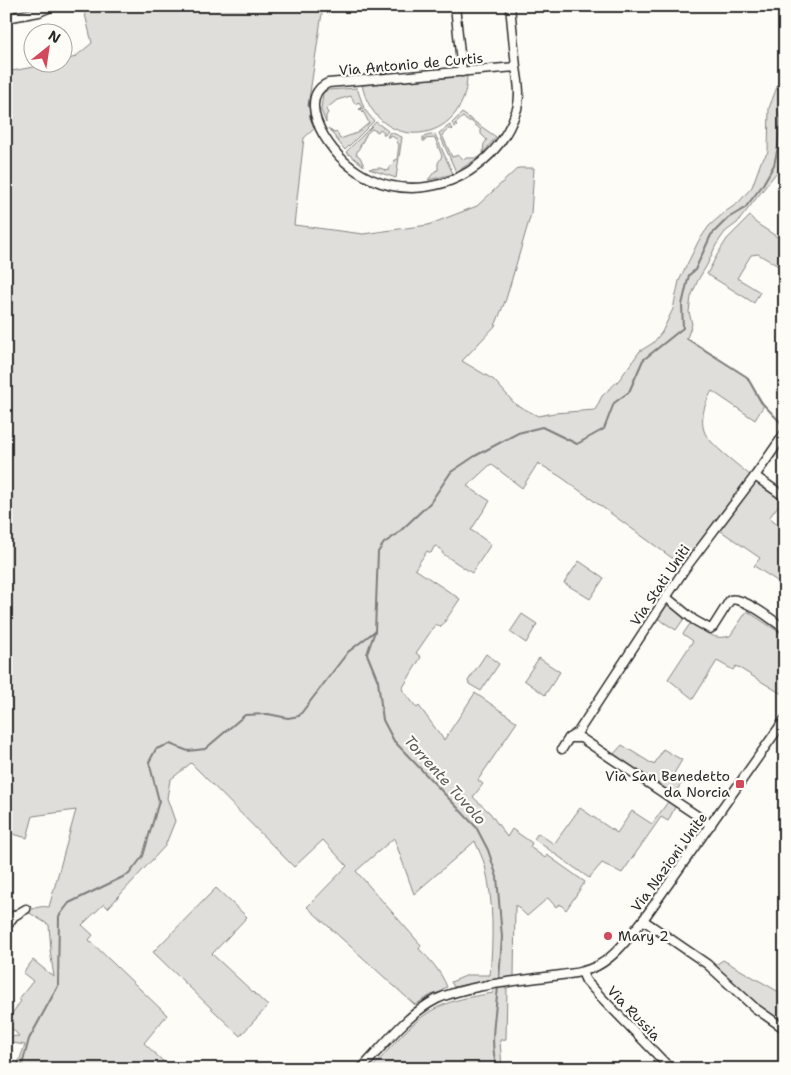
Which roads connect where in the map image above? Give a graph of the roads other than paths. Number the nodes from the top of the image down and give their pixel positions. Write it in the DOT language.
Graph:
graph roads {
  1 [pos="53,6"];
  2 [pos="455,6"];
  3 [pos="510,6"];
  4 [pos="6,18"];
  5 [pos="516,67"];
  6 [pos="462,72"];
  7 [pos="783,435"];
  8 [pos="755,476"];
  9 [pos="785,497"];
  10 [pos="666,597"];
  11 [pos="785,629"];
  12 [pos="785,719"];
  13 [pos="580,735"];
  14 [pos="562,748"];
  15 [pos="711,825"];
  16 [pos="26,909"];
  17 [pos="643,920"];
  18 [pos="6,927"];
  19 [pos="582,972"];
  20 [pos="785,1030"];
  21 [pos="361,1069"];
  22 [pos="671,1069"];
  1 -- 4 [label="street"];
  2 -- 6 [label="street"];
  3 -- 5 [label="street, Via Antonio de Curtis"];
  5 -- 6 [label="street, Via Antonio de Curtis"];
  5 -- 6 [label="street, Via Antonio de Curtis"];
  7 -- 8 [label="street, Via Stati Uniti"];
  8 -- 9 [label="street"];
  8 -- 10 [label="street, Via Stati Uniti"];
  10 -- 11 [label="street"];
  10 -- 13 [label="street, Via Stati Uniti"];
  12 -- 15 [label="street, Via Nazioni Unite"];
  13 -- 14 [label="street, Via Stati Uniti"];
  13 -- 15 [label="street"];
  15 -- 17 [label="street, Via Nazioni Unite"];
  16 -- 18 [label="street"];
  17 -- 19 [label="street, Via Nazioni Unite"];
  17 -- 20 [label="street"];
  19 -- 21 [label="street, Via Nazioni Unite"];
  19 -- 22 [label="street, Via Russia"];
}
